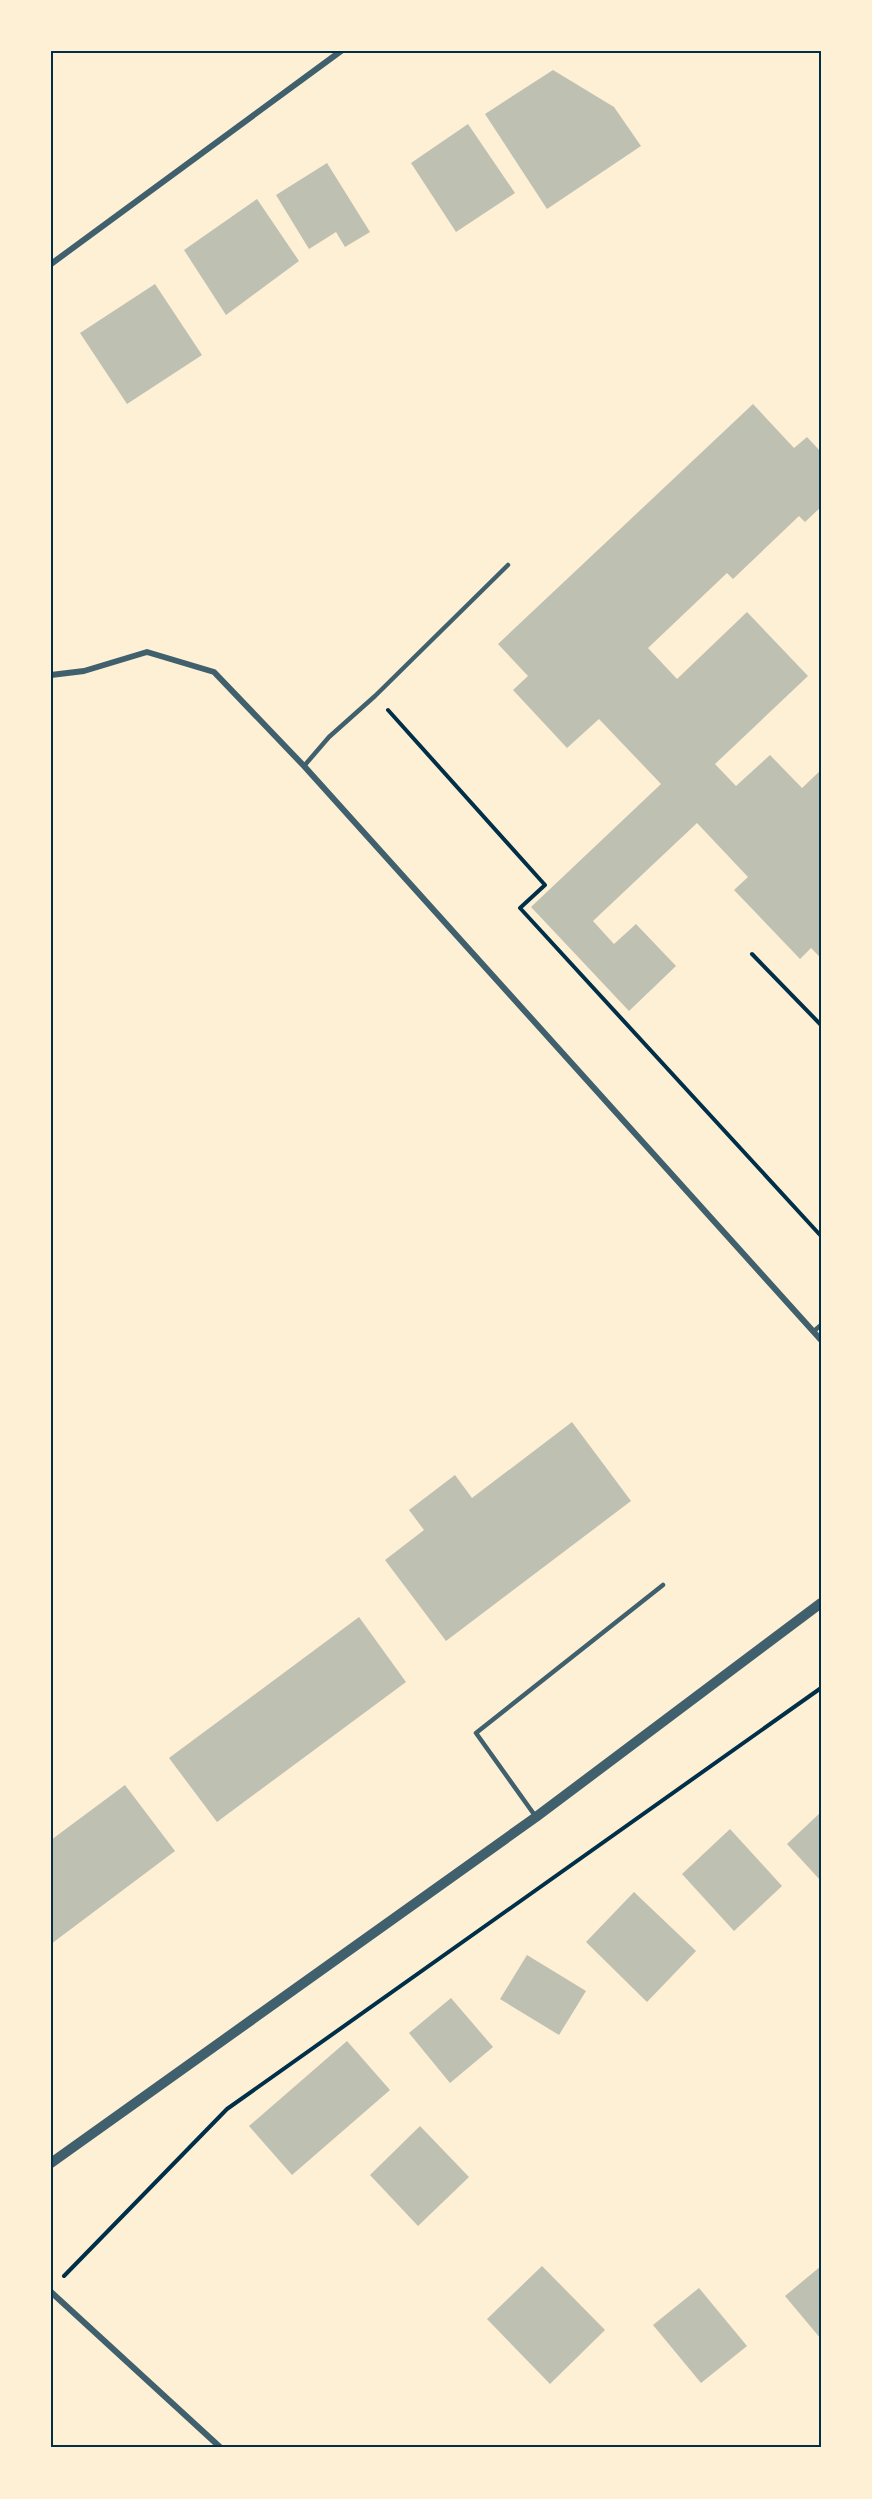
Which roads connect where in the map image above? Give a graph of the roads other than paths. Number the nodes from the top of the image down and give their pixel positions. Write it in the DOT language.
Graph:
graph roads {
  1 [pos="340,51"];
  2 [pos="51,264"];
  3 [pos="508,565"];
  4 [pos="51,675"];
  5 [pos="304,766"];
  6 [pos="821,1325"];
  7 [pos="814,1331"];
  8 [pos="821,1340"];
  9 [pos="663,1585"];
  10 [pos="821,1603"];
  11 [pos="536,1817"];
  12 [pos="51,2163"];
  13 [pos="51,2292"];
  14 [pos="222,2448"];
  1 -- 2 [label="street"];
  3 -- 5 [label="lane"];
  4 -- 5 [label="street"];
  5 -- 7 [label="street"];
  6 -- 7 [label="lane"];
  7 -- 8 [label="street"];
  9 -- 11 [label="lane"];
  10 -- 11 [label="street"];
  11 -- 12 [label="street"];
  13 -- 14 [label="street"];
}
